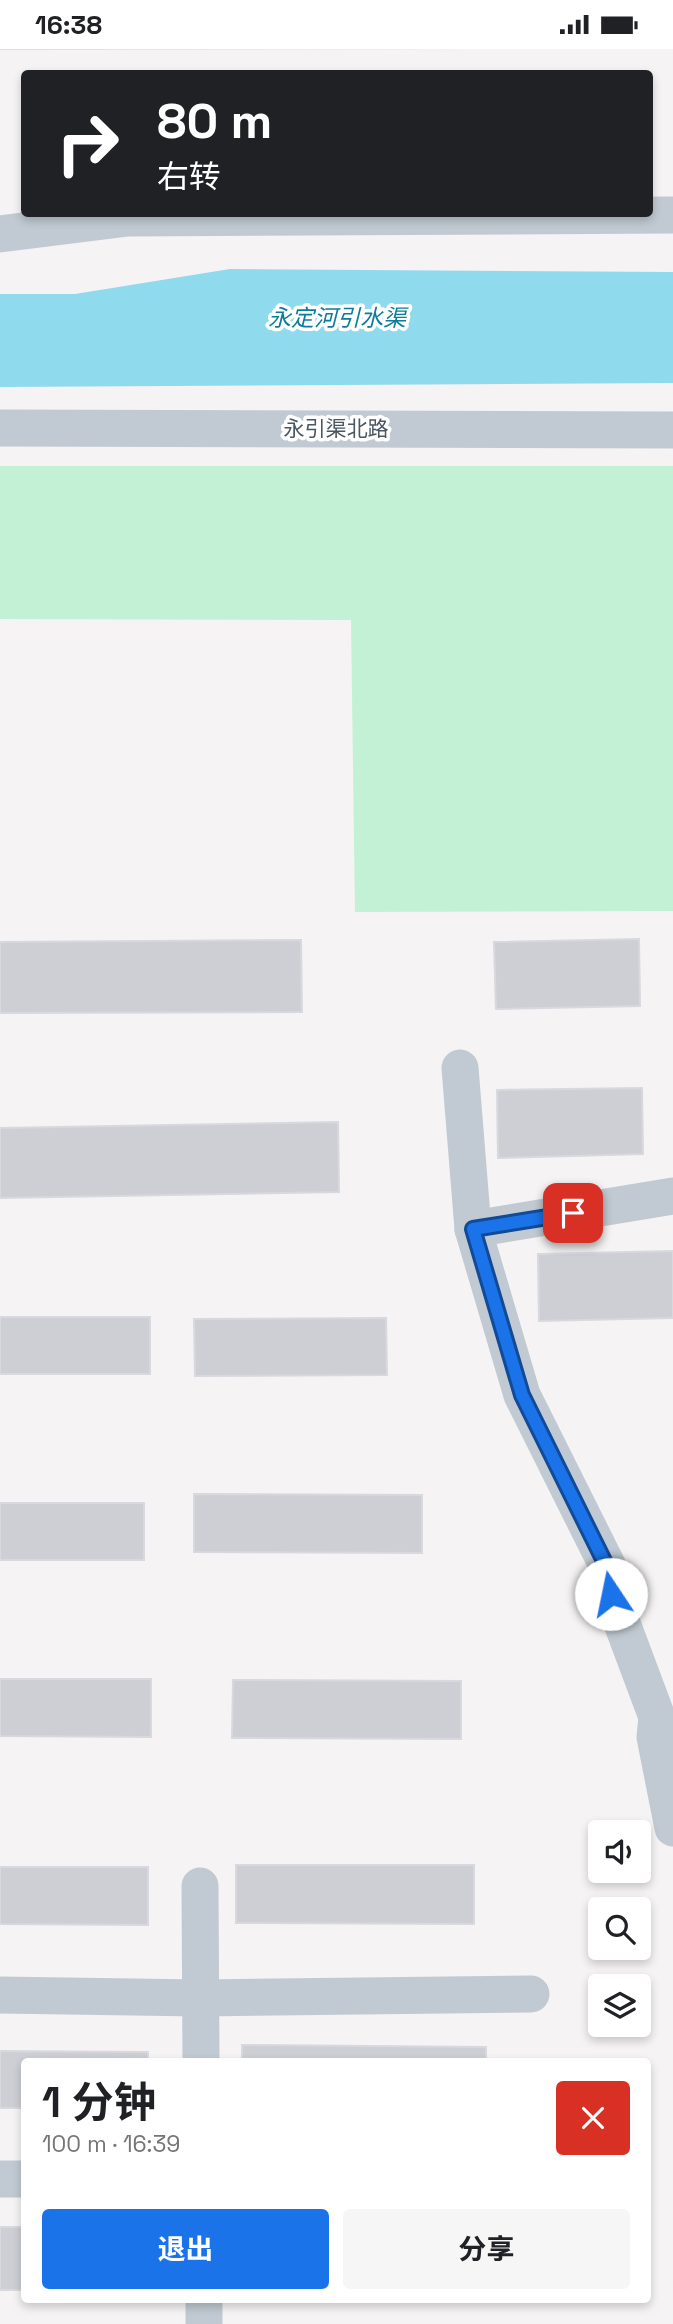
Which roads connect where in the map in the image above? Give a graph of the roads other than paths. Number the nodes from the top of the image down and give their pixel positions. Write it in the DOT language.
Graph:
graph roads {
  1 [pos="653,215"];
  2 [pos="673,215"];
  3 [pos="400,217"];
  4 [pos="0,234"];
  5 [pos="0,428"];
  6 [pos="673,430"];
  7 [pos="460,1068"];
  8 [pos="673,1196"];
  9 [pos="473,1229"];
  10 [pos="665,1716"];
  11 [pos="673,1828"];
  12 [pos="200,1886"];
  13 [pos="531,1994"];
  14 [pos="0,1995"];
  15 [pos="200,1998"];
  16 [pos="201,2058"];
  17 [pos="0,2179"];
  18 [pos="21,2179"];
  19 [pos="204,2303"];
  20 [pos="204,2324"];
  1 -- 2 [label="street"];
  3 -- 4 [label="street"];
  5 -- 6 [label="street, 永引渠北路"];
  7 -- 9 [label="street"];
  8 -- 9 [label="street"];
  9 -- 10 [label="street"];
  10 -- 11 [label="street"];
  12 -- 15 [label="street"];
  13 -- 15 [label="street"];
  14 -- 15 [label="street"];
  15 -- 16 [label="street"];
  17 -- 18 [label="street"];
  19 -- 20 [label="street"];
}
